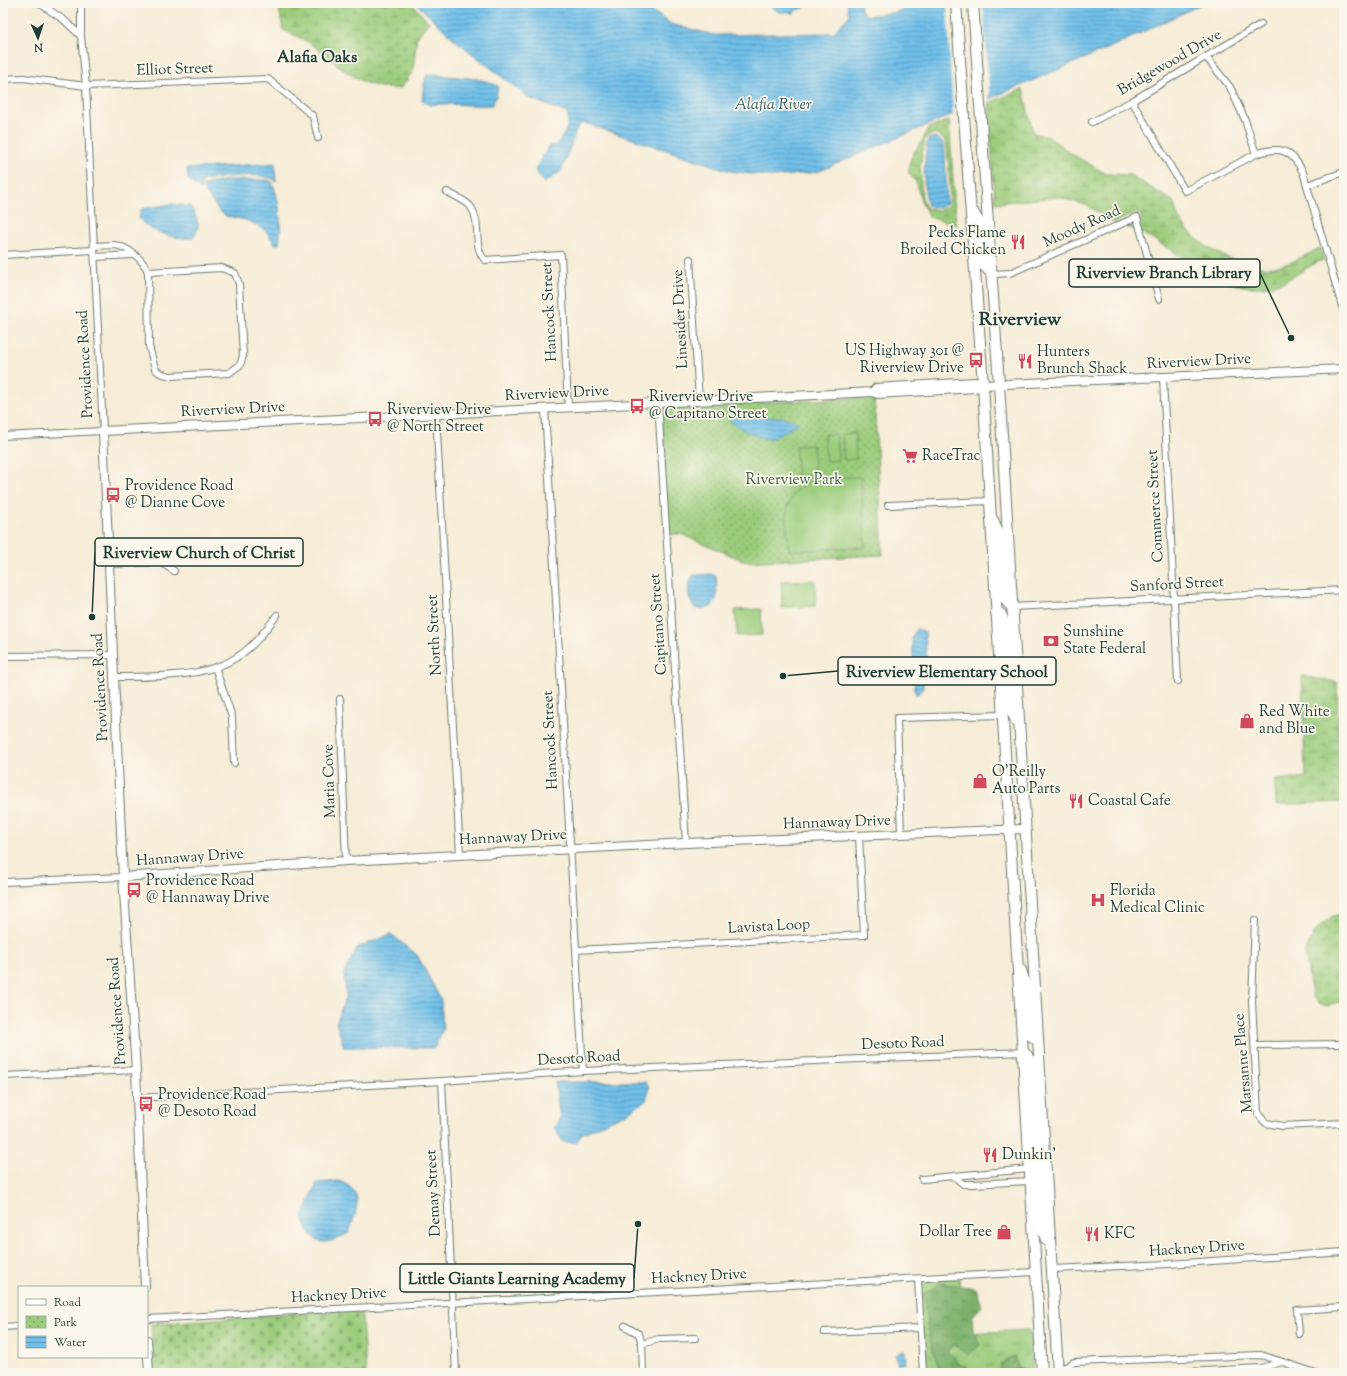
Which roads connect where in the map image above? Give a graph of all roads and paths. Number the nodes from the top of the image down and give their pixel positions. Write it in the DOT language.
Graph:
graph roads {
  1 [pos="39,3"];
  2 [pos="81,3"];
  3 [pos="956,3"];
  4 [pos="973,3"];
  5 [pos="1261,24"];
  6 [pos="82,36"];
  7 [pos="1206,57"];
  8 [pos="3,79"];
  9 [pos="86,86"];
  10 [pos="1132,101"];
  11 [pos="1092,122"];
  12 [pos="318,138"];
  13 [pos="1256,154"];
  14 [pos="1344,172"];
  15 [pos="1307,185"];
  16 [pos="447,192"];
  17 [pos="970,206"];
  18 [pos="94,251"];
  19 [pos="3,255"];
  20 [pos="134,255"];
  21 [pos="690,259"];
  22 [pos="148,272"];
  23 [pos="992,274"];
  24 [pos="1159,299"];
  25 [pos="1344,313"];
  26 [pos="1344,369"];
  27 [pos="1163,378"];
  28 [pos="983,384"];
  29 [pos="999,384"];
  30 [pos="699,401"];
  31 [pos="658,404"];
  32 [pos="568,408"];
  33 [pos="545,409"];
  34 [pos="436,414"];
  35 [pos="103,431"];
  36 [pos="3,436"];
  37 [pos="990,501"];
  38 [pos="888,505"];
  39 [pos="990,513"];
  40 [pos="109,564"];
  41 [pos="174,571"];
  42 [pos="1344,590"];
  43 [pos="1174,598"];
  44 [pos="1012,607"];
  45 [pos="996,612"];
  46 [pos="277,615"];
  47 [pos="113,655"];
  48 [pos="3,656"];
  49 [pos="215,667"];
  50 [pos="114,677"];
  51 [pos="1178,680"];
  52 [pos="340,699"];
  53 [pos="1002,715"];
  54 [pos="1019,729"];
  55 [pos="234,763"];
  56 [pos="1025,829"];
  57 [pos="1009,830"];
  58 [pos="901,834"];
  59 [pos="859,837"];
  60 [pos="686,843"];
  61 [pos="570,849"];
  62 [pos="460,855"];
  63 [pos="346,861"];
  64 [pos="124,877"];
  65 [pos="3,882"];
  66 [pos="1255,920"];
  67 [pos="576,950"];
  68 [pos="1017,959"];
  69 [pos="1038,1041"];
  70 [pos="1344,1044"];
  71 [pos="1255,1045"];
  72 [pos="1023,1052"];
  73 [pos="136,1070"];
  74 [pos="582,1071"];
  75 [pos="3,1076"];
  76 [pos="442,1081"];
  77 [pos="137,1098"];
  78 [pos="1026,1108"];
  79 [pos="1344,1123"];
  80 [pos="1045,1150"];
  81 [pos="1030,1170"];
  82 [pos="1046,1172"];
  83 [pos="954,1176"];
  84 [pos="922,1179"];
  85 [pos="1030,1181"];
  86 [pos="1344,1252"];
  87 [pos="1051,1253"];
  88 [pos="1052,1269"];
  89 [pos="1036,1272"];
  90 [pos="918,1278"];
  91 [pos="145,1286"];
  92 [pos="453,1303"];
  93 [pos="1344,1307"];
  94 [pos="148,1319"];
  95 [pos="18,1326"];
  96 [pos="625,1326"];
  97 [pos="3,1327"];
  98 [pos="920,1328"];
  99 [pos="824,1332"];
  100 [pos="1299,1334"];
  101 [pos="695,1338"];
  102 [pos="642,1344"];
  103 [pos="148,1356"];
  104 [pos="1282,1362"];
  105 [pos="1042,1372"];
  106 [pos="1060,1372"];
  107 [pos="149,1373"];
  108 [pos="456,1373"];
  109 [pos="643,1373"];
  110 [pos="923,1373"];
  111 [pos="1018,1373"];
  112 [pos="1167,1373"];
  113 [pos="1316,1373"];
  1 -- 6 [label="street"];
  2 -- 6 [label="street"];
  3 -- 17 [label="main road"];
  4 -- 23 [label="main road"];
  5 -- 7 [label="street, Bridgewood Drive"];
  6 -- 9 [label="street, Providence Road"];
  7 -- 10 [label="street, Bridgewood Drive"];
  7 -- 13 [label="street"];
  8 -- 9 [label="street, Elliot Street"];
  9 -- 12 [label="street, Elliot Street"];
  9 -- 18 [label="street, Providence Road"];
  10 -- 11 [label="street, Bridgewood Drive"];
  10 -- 13 [label="street"];
  13 -- 15 [label="street"];
  14 -- 15 [label="street"];
  15 -- 25 [label="street"];
  16 -- 32 [label="street, Hancock Street"];
  17 -- 23 [label="main road"];
  17 -- 28 [label="main road"];
  18 -- 19 [label="street"];
  18 -- 20 [label="street"];
  18 -- 20 [label="street"];
  18 -- 35 [label="street, Providence Road"];
  20 -- 22 [label="street"];
  21 -- 30 [label="street, Linesider Drive"];
  22 -- 22 [label="street"];
  23 -- 24 [label="street, Moody Road"];
  23 -- 29 [label="main road"];
  26 -- 27 [label="street, Riverview Drive"];
  27 -- 29 [label="street, Riverview Drive"];
  27 -- 43 [label="street, Commerce Street"];
  28 -- 29 [label="street, Riverview Drive"];
  28 -- 30 [label="street, Riverview Drive"];
  28 -- 37 [label="main road"];
  29 -- 44 [label="main road"];
  30 -- 31 [label="street, Riverview Drive"];
  31 -- 32 [label="street, Riverview Drive"];
  31 -- 60 [label="street, Capitano Street"];
  32 -- 33 [label="street, Riverview Drive"];
  33 -- 34 [label="street, Riverview Drive"];
  33 -- 61 [label="street, Hancock Street"];
  34 -- 35 [label="street, Riverview Drive"];
  34 -- 62 [label="street, North Street"];
  35 -- 36 [label="street, Riverview Drive"];
  35 -- 40 [label="street, Providence Road"];
  37 -- 38 [label="street"];
  37 -- 39 [label="main road"];
  39 -- 44 [label="main road"];
  39 -- 45 [label="main road"];
  40 -- 41 [label="street"];
  40 -- 47 [label="street, Providence Road"];
  42 -- 43 [label="street, Sanford Street"];
  43 -- 44 [label="street, Sanford Street"];
  43 -- 51 [label="street, Commerce Street"];
  44 -- 54 [label="main road"];
  45 -- 53 [label="main road"];
  45 -- 54 [label="main road"];
  46 -- 49 [label="street"];
  47 -- 48 [label="street"];
  47 -- 50 [label="street, Providence Road"];
  49 -- 50 [label="street"];
  49 -- 55 [label="street"];
  50 -- 64 [label="street, Providence Road"];
  52 -- 63 [label="street, Maria Cove"];
  53 -- 57 [label="main road"];
  53 -- 58 [label="street"];
  54 -- 56 [label="main road"];
  56 -- 57 [label="street, Hannaway Drive"];
  56 -- 69 [label="main road"];
  57 -- 58 [label="street, Hannaway Drive"];
  57 -- 68 [label="main road"];
  58 -- 59 [label="street, Hannaway Drive"];
  59 -- 60 [label="street, Hannaway Drive"];
  59 -- 67 [label="street, Lavista Loop"];
  60 -- 61 [label="street, Hannaway Drive"];
  61 -- 62 [label="street, Hannaway Drive"];
  61 -- 67 [label="street, Hancock Street"];
  62 -- 63 [label="street, Hannaway Drive"];
  63 -- 64 [label="street, Hannaway Drive"];
  64 -- 65 [label="street, Hannaway Drive"];
  64 -- 73 [label="street, Providence Road"];
  66 -- 71 [label="street, Marsanne Place"];
  67 -- 74 [label="street, Hancock Street"];
  68 -- 69 [label="main road"];
  68 -- 72 [label="main road"];
  69 -- 80 [label="main road"];
  70 -- 71 [label="street"];
  71 -- 79 [label="street, Marsanne Place"];
  72 -- 74 [label="street, Desoto Road"];
  72 -- 78 [label="main road"];
  72 -- 80 [label="main road"];
  73 -- 75 [label="street"];
  73 -- 77 [label="street, Providence Road"];
  74 -- 76 [label="street, Desoto Road"];
  76 -- 77 [label="street, Desoto Road"];
  76 -- 92 [label="street, Demay Street"];
  77 -- 91 [label="street, Providence Road"];
  78 -- 81 [label="main road"];
  78 -- 82 [label="main road"];
  80 -- 82 [label="main road"];
  81 -- 83 [label="street"];
  81 -- 85 [label="main road"];
  81 -- 87 [label="main road"];
  82 -- 87 [label="main road"];
  83 -- 84 [label="street"];
  83 -- 85 [label="street"];
  85 -- 89 [label="main road"];
  86 -- 88 [label="street, Hackney Drive"];
  87 -- 88 [label="main road"];
  88 -- 106 [label="main road"];
  89 -- 90 [label="street, Hackney Drive"];
  89 -- 105 [label="main road"];
  90 -- 92 [label="street, Hackney Drive"];
  90 -- 98 [label="street"];
  92 -- 94 [label="street, Hackney Drive"];
  92 -- 108 [label="street, Demay Street"];
  93 -- 100 [label="street"];
  95 -- 97 [label="street"];
  96 -- 102 [label="street"];
  98 -- 99 [label="street"];
  98 -- 110 [label="street"];
  101 -- 102 [label="street"];
  102 -- 109 [label="street"];
  103 -- 107 [label="street"];
  104 -- 106 [label="street"];
  104 -- 112 [label="street"];
  104 -- 113 [label="street"];
  105 -- 106 [label="street"];
  105 -- 111 [label="street"];
}
